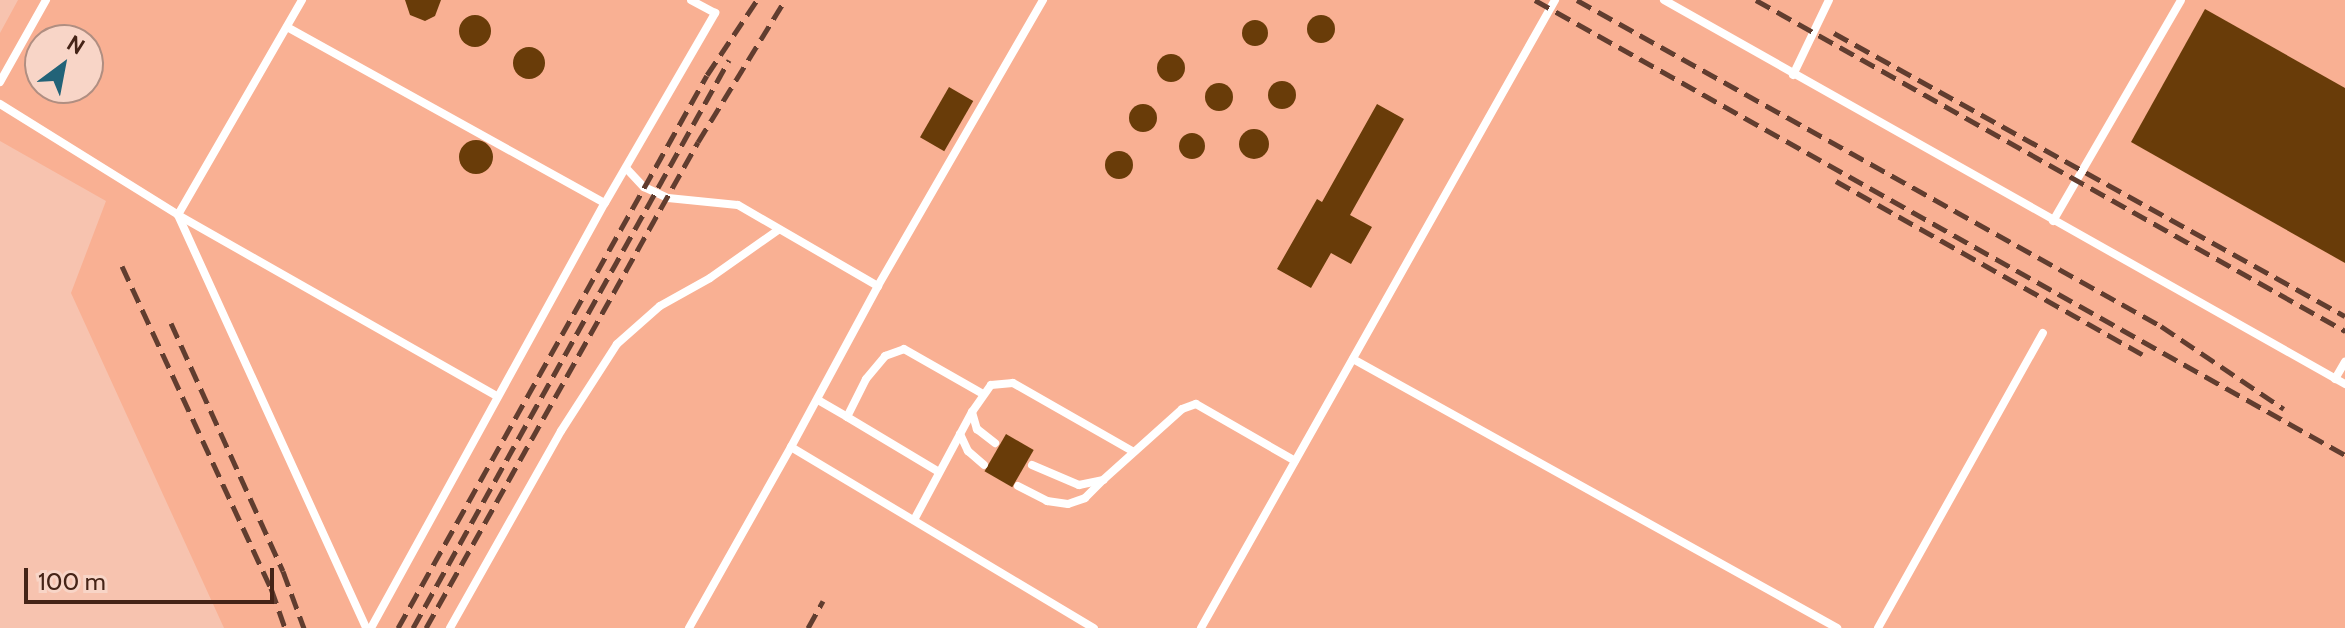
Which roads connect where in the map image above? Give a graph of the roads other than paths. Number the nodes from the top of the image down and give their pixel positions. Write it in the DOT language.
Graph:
graph roads {
  1 [pos="46,0"];
  2 [pos="302,0"];
  3 [pos="691,0"];
  4 [pos="1043,0"];
  5 [pos="1555,0"];
  6 [pos="1664,0"];
  7 [pos="1829,0"];
  8 [pos="2181,0"];
  9 [pos="287,27"];
  10 [pos="1793,75"];
  11 [pos="0,82"];
  12 [pos="0,104"];
  13 [pos="626,168"];
  14 [pos="605,203"];
  15 [pos="178,215"];
  16 [pos="2053,221"];
  17 [pos="778,230"];
  18 [pos="878,286"];
  19 [pos="2043,333"];
  20 [pos="1353,359"];
  21 [pos="2345,362"];
  22 [pos="2335,379"];
  23 [pos="2345,384"];
  24 [pos="983,394"];
  25 [pos="497,396"];
  26 [pos="818,400"];
  27 [pos="972,412"];
  28 [pos="847,417"];
  29 [pos="960,434"];
  30 [pos="995,443"];
  31 [pos="791,447"];
  32 [pos="1132,451"];
  33 [pos="1295,461"];
  34 [pos="984,465"];
  35 [pos="1032,465"];
  36 [pos="939,472"];
  37 [pos="1103,480"];
  38 [pos="1018,486"];
  39 [pos="914,520"];
  40 [pos="693,626"];
  41 [pos="369,628"];
  42 [pos="450,628"];
  43 [pos="1094,628"];
  44 [pos="1201,628"];
  45 [pos="1837,628"];
  46 [pos="1878,628"];
  1 -- 11 [label="lane"];
  2 -- 9 [label="lane"];
  3 -- 13 [label="lane"];
  4 -- 18 [label="lane"];
  5 -- 20 [label="lane"];
  6 -- 10 [label="lane"];
  7 -- 10 [label="lane"];
  8 -- 16 [label="lane"];
  9 -- 14 [label="lane"];
  9 -- 15 [label="lane"];
  10 -- 16 [label="lane"];
  12 -- 15 [label="lane"];
  13 -- 14 [label="lane"];
  13 -- 17 [label="lane"];
  14 -- 25 [label="lane"];
  15 -- 25 [label="lane"];
  15 -- 41 [label="lane"];
  16 -- 22 [label="lane"];
  17 -- 18 [label="lane"];
  17 -- 42 [label="lane"];
  18 -- 26 [label="lane"];
  19 -- 46 [label="lane"];
  20 -- 33 [label="lane"];
  20 -- 45 [label="lane"];
  21 -- 22 [label="lane"];
  22 -- 23 [label="lane"];
  24 -- 27 [label="lane"];
  24 -- 28 [label="lane"];
  24 -- 32 [label="lane"];
  25 -- 41 [label="lane"];
  26 -- 28 [label="lane"];
  26 -- 31 [label="lane"];
  27 -- 29 [label="lane"];
  27 -- 30 [label="lane"];
  28 -- 36 [label="lane"];
  29 -- 34 [label="lane"];
  29 -- 36 [label="lane"];
  31 -- 39 [label="lane"];
  31 -- 40 [label="lane"];
  32 -- 33 [label="lane"];
  32 -- 37 [label="lane"];
  33 -- 44 [label="lane"];
  35 -- 37 [label="lane"];
  36 -- 39 [label="lane"];
  37 -- 38 [label="lane"];
  39 -- 43 [label="lane"];
}
